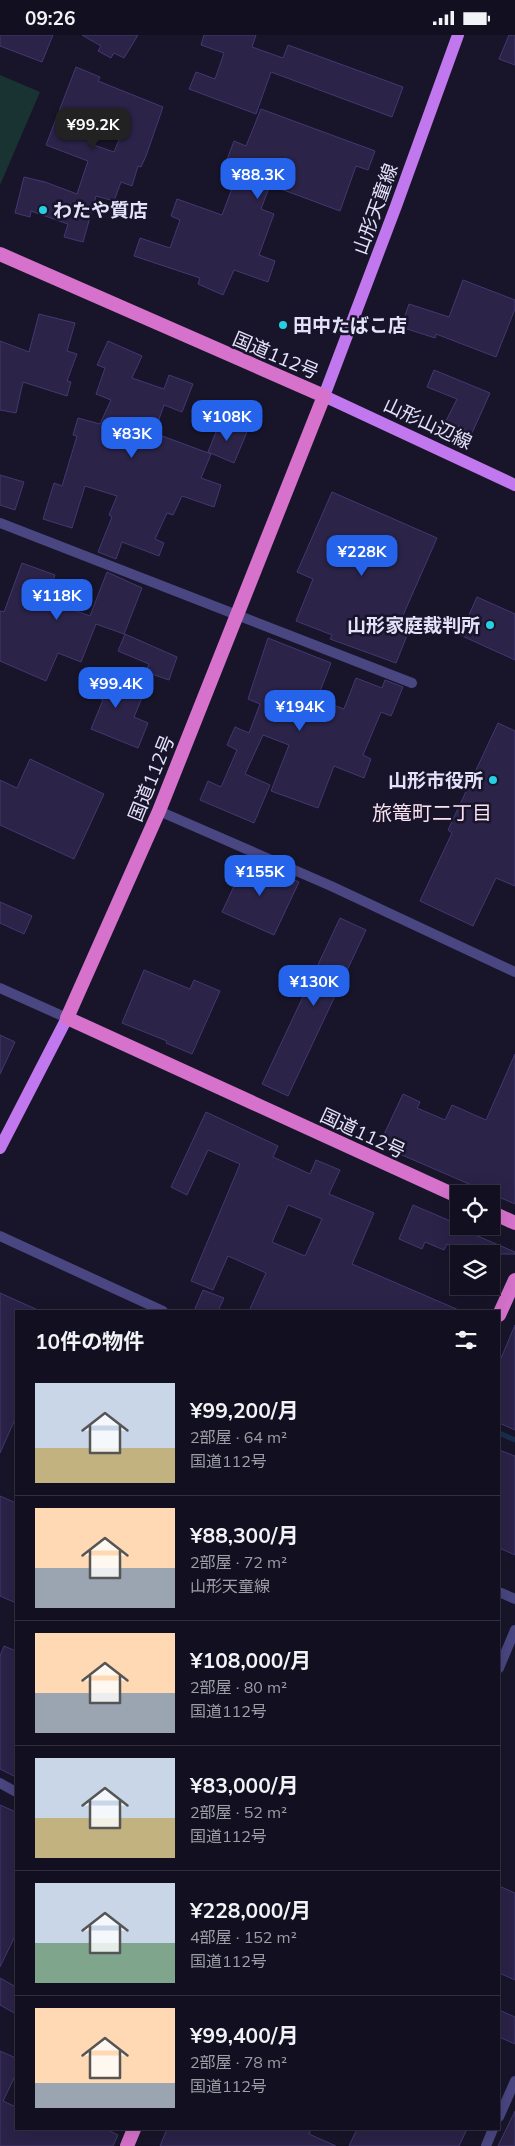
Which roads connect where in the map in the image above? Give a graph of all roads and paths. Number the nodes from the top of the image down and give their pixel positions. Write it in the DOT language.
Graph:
graph roads {
  1 [pos="458,35"];
  2 [pos="0,254"];
  3 [pos="324,396"];
  4 [pos="515,485"];
  5 [pos="0,523"];
  6 [pos="237,616"];
  7 [pos="412,683"];
  8 [pos="159,811"];
  9 [pos="515,973"];
  10 [pos="0,988"];
  11 [pos="67,1018"];
  12 [pos="0,1148"];
  13 [pos="450,1193"];
  14 [pos="500,1216"];
  15 [pos="515,1223"];
  16 [pos="0,1236"];
  17 [pos="515,1280"];
  18 [pos="161,1310"];
  19 [pos="500,1313"];
  20 [pos="500,1592"];
  21 [pos="515,1599"];
  22 [pos="515,1630"];
  23 [pos="500,1666"];
  24 [pos="0,1783"];
  25 [pos="15,1790"];
  26 [pos="515,2081"];
  27 [pos="500,2115"];
  28 [pos="134,2130"];
  29 [pos="494,2130"];
  30 [pos="127,2146"];
  31 [pos="486,2146"];
  1 -- 3 [label="main road, 山形天童線"];
  2 -- 3 [label="highway, 国道112号"];
  3 -- 4 [label="main road, 山形山辺線"];
  3 -- 6 [label="highway, 国道112号"];
  5 -- 6 [label="street"];
  6 -- 7 [label="street"];
  6 -- 8 [label="highway, 国道112号"];
  8 -- 9 [label="street"];
  8 -- 11 [label="highway, 国道112号"];
  10 -- 11 [label="street"];
  11 -- 12 [label="main road"];
  11 -- 13 [label="highway, 国道112号"];
  14 -- 15 [label="highway"];
  16 -- 18 [label="street"];
  17 -- 19 [label="highway"];
  20 -- 21 [label="street"];
  22 -- 23 [label="street"];
  24 -- 25 [label="street"];
  26 -- 27 [label="street"];
  28 -- 30 [label="highway"];
  29 -- 31 [label="street"];
}
